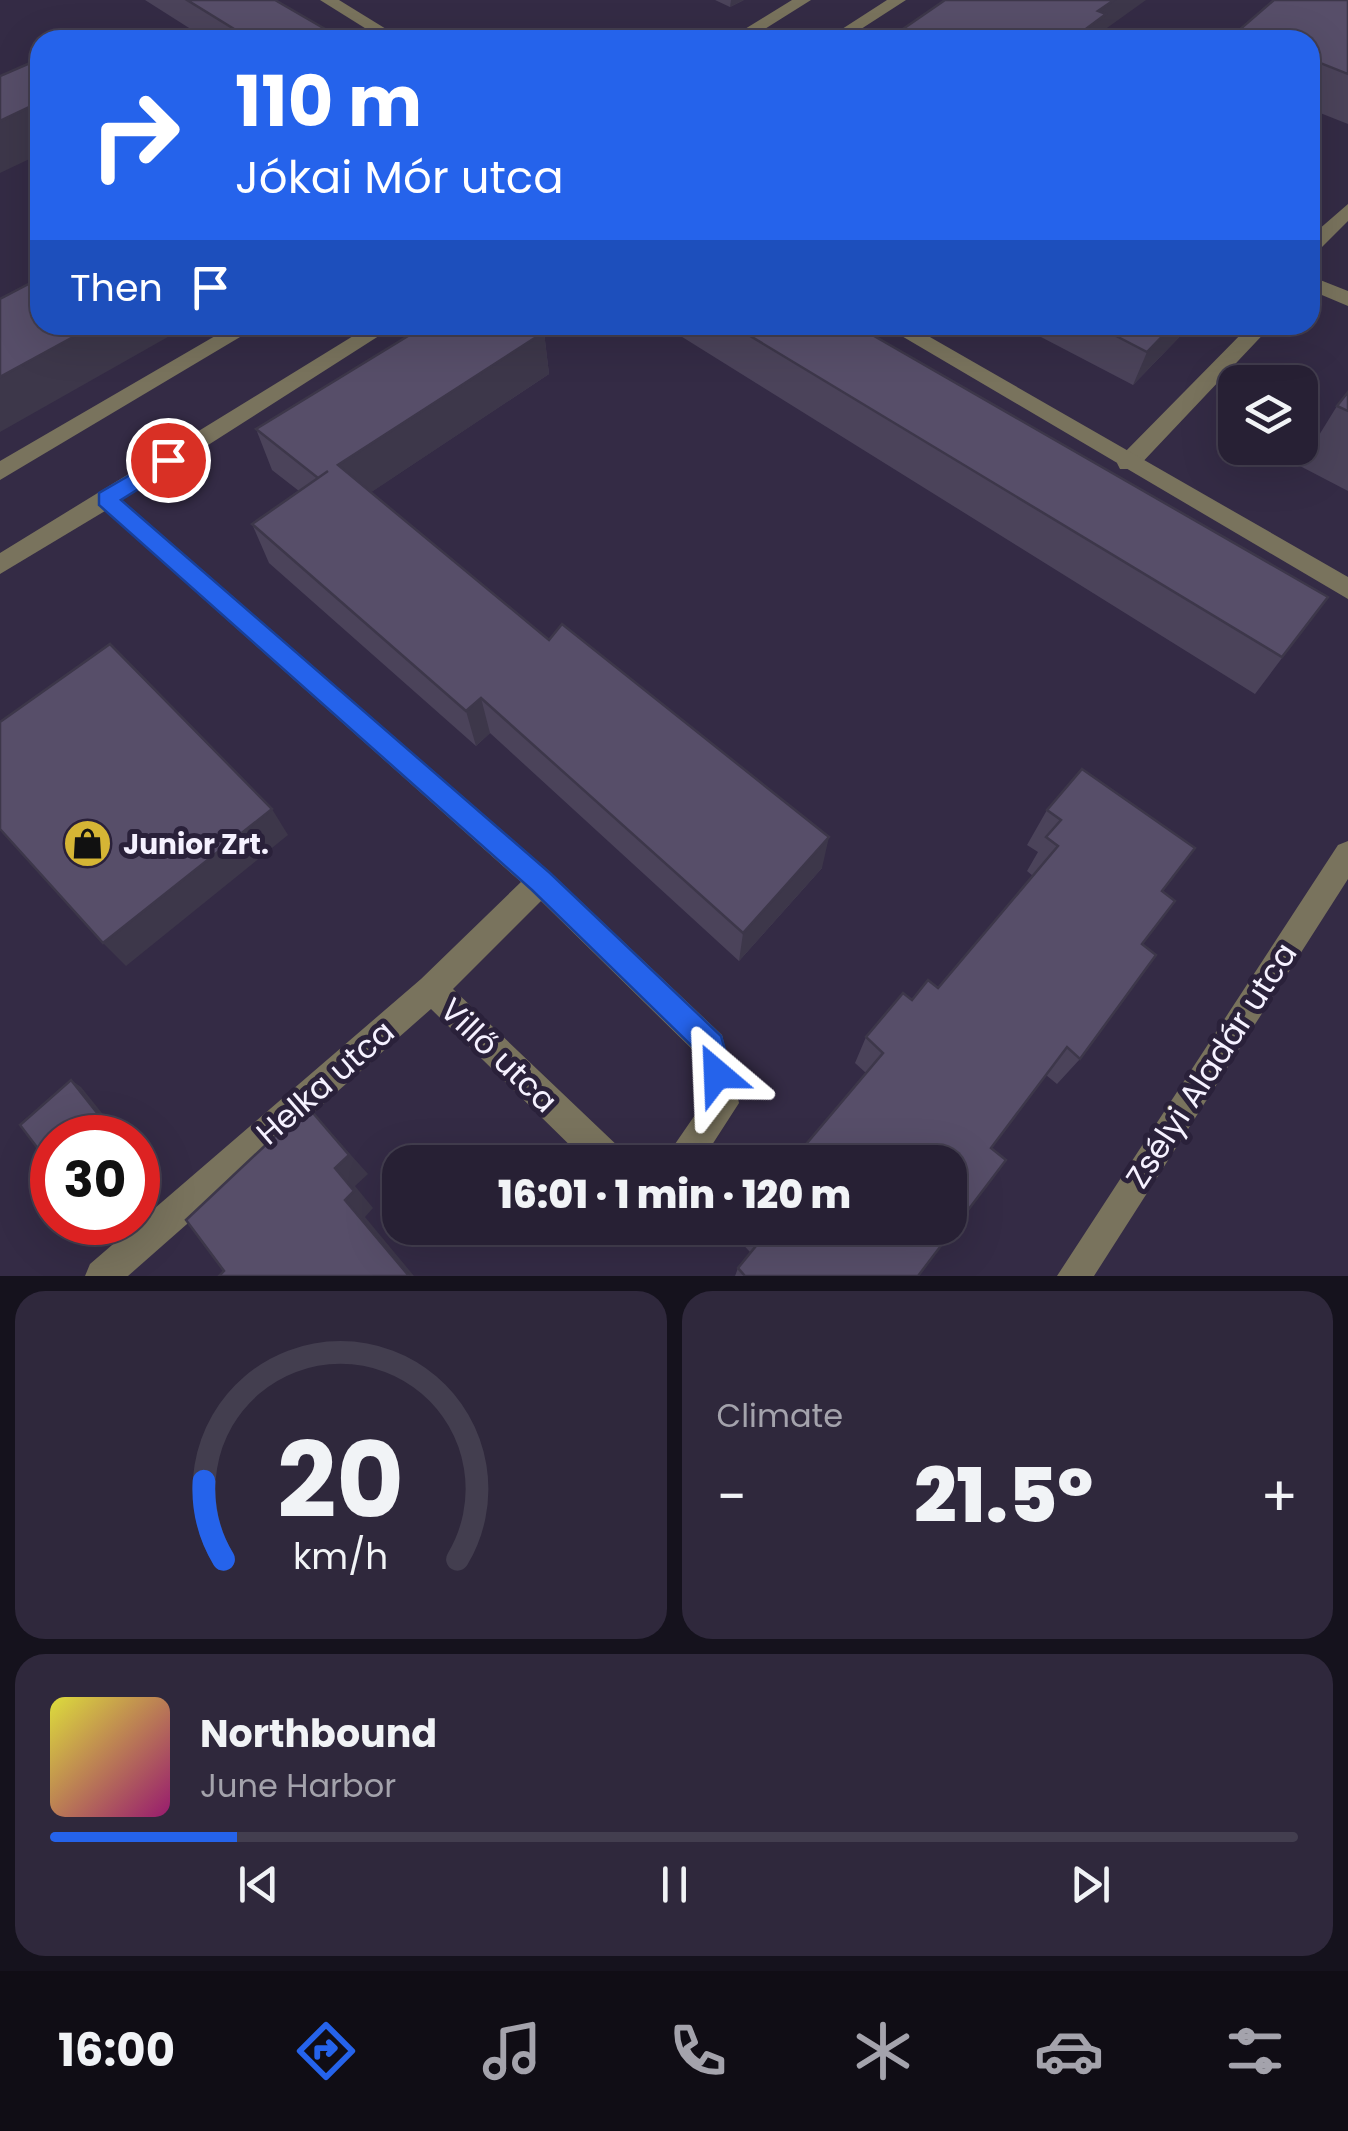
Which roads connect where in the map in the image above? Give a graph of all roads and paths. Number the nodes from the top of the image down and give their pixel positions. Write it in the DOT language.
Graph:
graph roads {
  1 [pos="328,0"];
  2 [pos="803,0"];
  3 [pos="898,0"];
  4 [pos="379,30"];
  5 [pos="752,30"];
  6 [pos="848,30"];
  7 [pos="1348,210"];
  8 [pos="1320,238"];
  9 [pos="1320,287"];
  10 [pos="1348,300"];
  11 [pos="233,335"];
  12 [pos="370,335"];
  13 [pos="915,335"];
  14 [pos="1252,335"];
  15 [pos="1128,463"];
  16 [pos="0,472"];
  17 [pos="106,499"];
  18 [pos="0,565"];
  19 [pos="1348,589"];
  20 [pos="1348,854"];
  21 [pos="541,882"];
  22 [pos="432,989"];
  23 [pos="593,1145"];
  24 [pos="694,1145"];
  25 [pos="102,1276"];
  26 [pos="1074,1276"];
  1 -- 4 [label="street"];
  2 -- 5 [label="street"];
  3 -- 6 [label="street"];
  7 -- 8 [label="street"];
  9 -- 10 [label="street"];
  11 -- 16 [label="street"];
  12 -- 17 [label="street"];
  13 -- 15 [label="street"];
  14 -- 15 [label="street"];
  15 -- 19 [label="street"];
  17 -- 18 [label="street"];
  17 -- 21 [label="street"];
  20 -- 26 [label="street, Zsélyi Aladár utca"];
  21 -- 22 [label="street, Helka utca"];
  21 -- 24 [label="street"];
  22 -- 23 [label="street, Villő utca"];
  22 -- 25 [label="street, Helka utca"];
}
